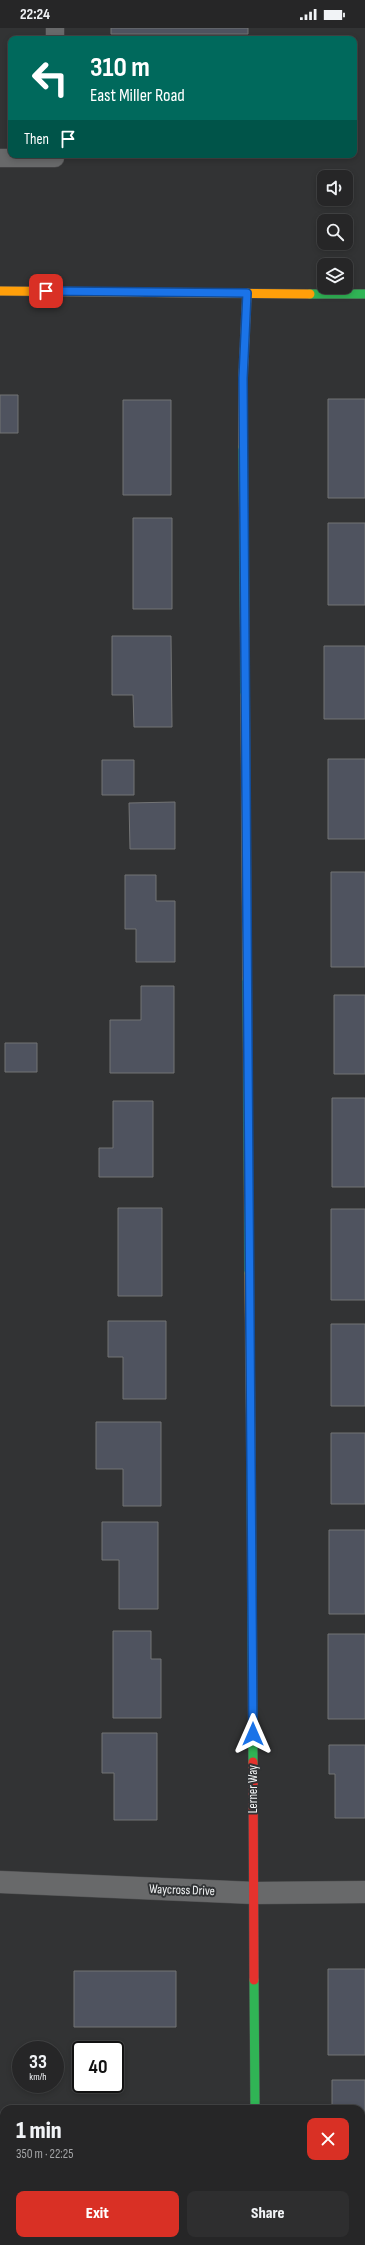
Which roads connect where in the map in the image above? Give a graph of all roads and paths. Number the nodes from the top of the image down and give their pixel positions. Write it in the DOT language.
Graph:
graph roads {
  1 [pos="8,158"];
  2 [pos="55,158"];
  3 [pos="0,291"];
  4 [pos="247,293"];
  5 [pos="365,294"];
  6 [pos="0,1882"];
  7 [pos="365,1892"];
  8 [pos="254,1893"];
  9 [pos="255,2105"];
  1 -- 2 [label="lane"];
  3 -- 4 [label="street"];
  4 -- 5 [label="street"];
  4 -- 8 [label="street, Lerner Way"];
  6 -- 8 [label="street, Waycross Drive"];
  7 -- 8 [label="street, Waycross Drive"];
  8 -- 9 [label="street, Lerner Way"];
}
